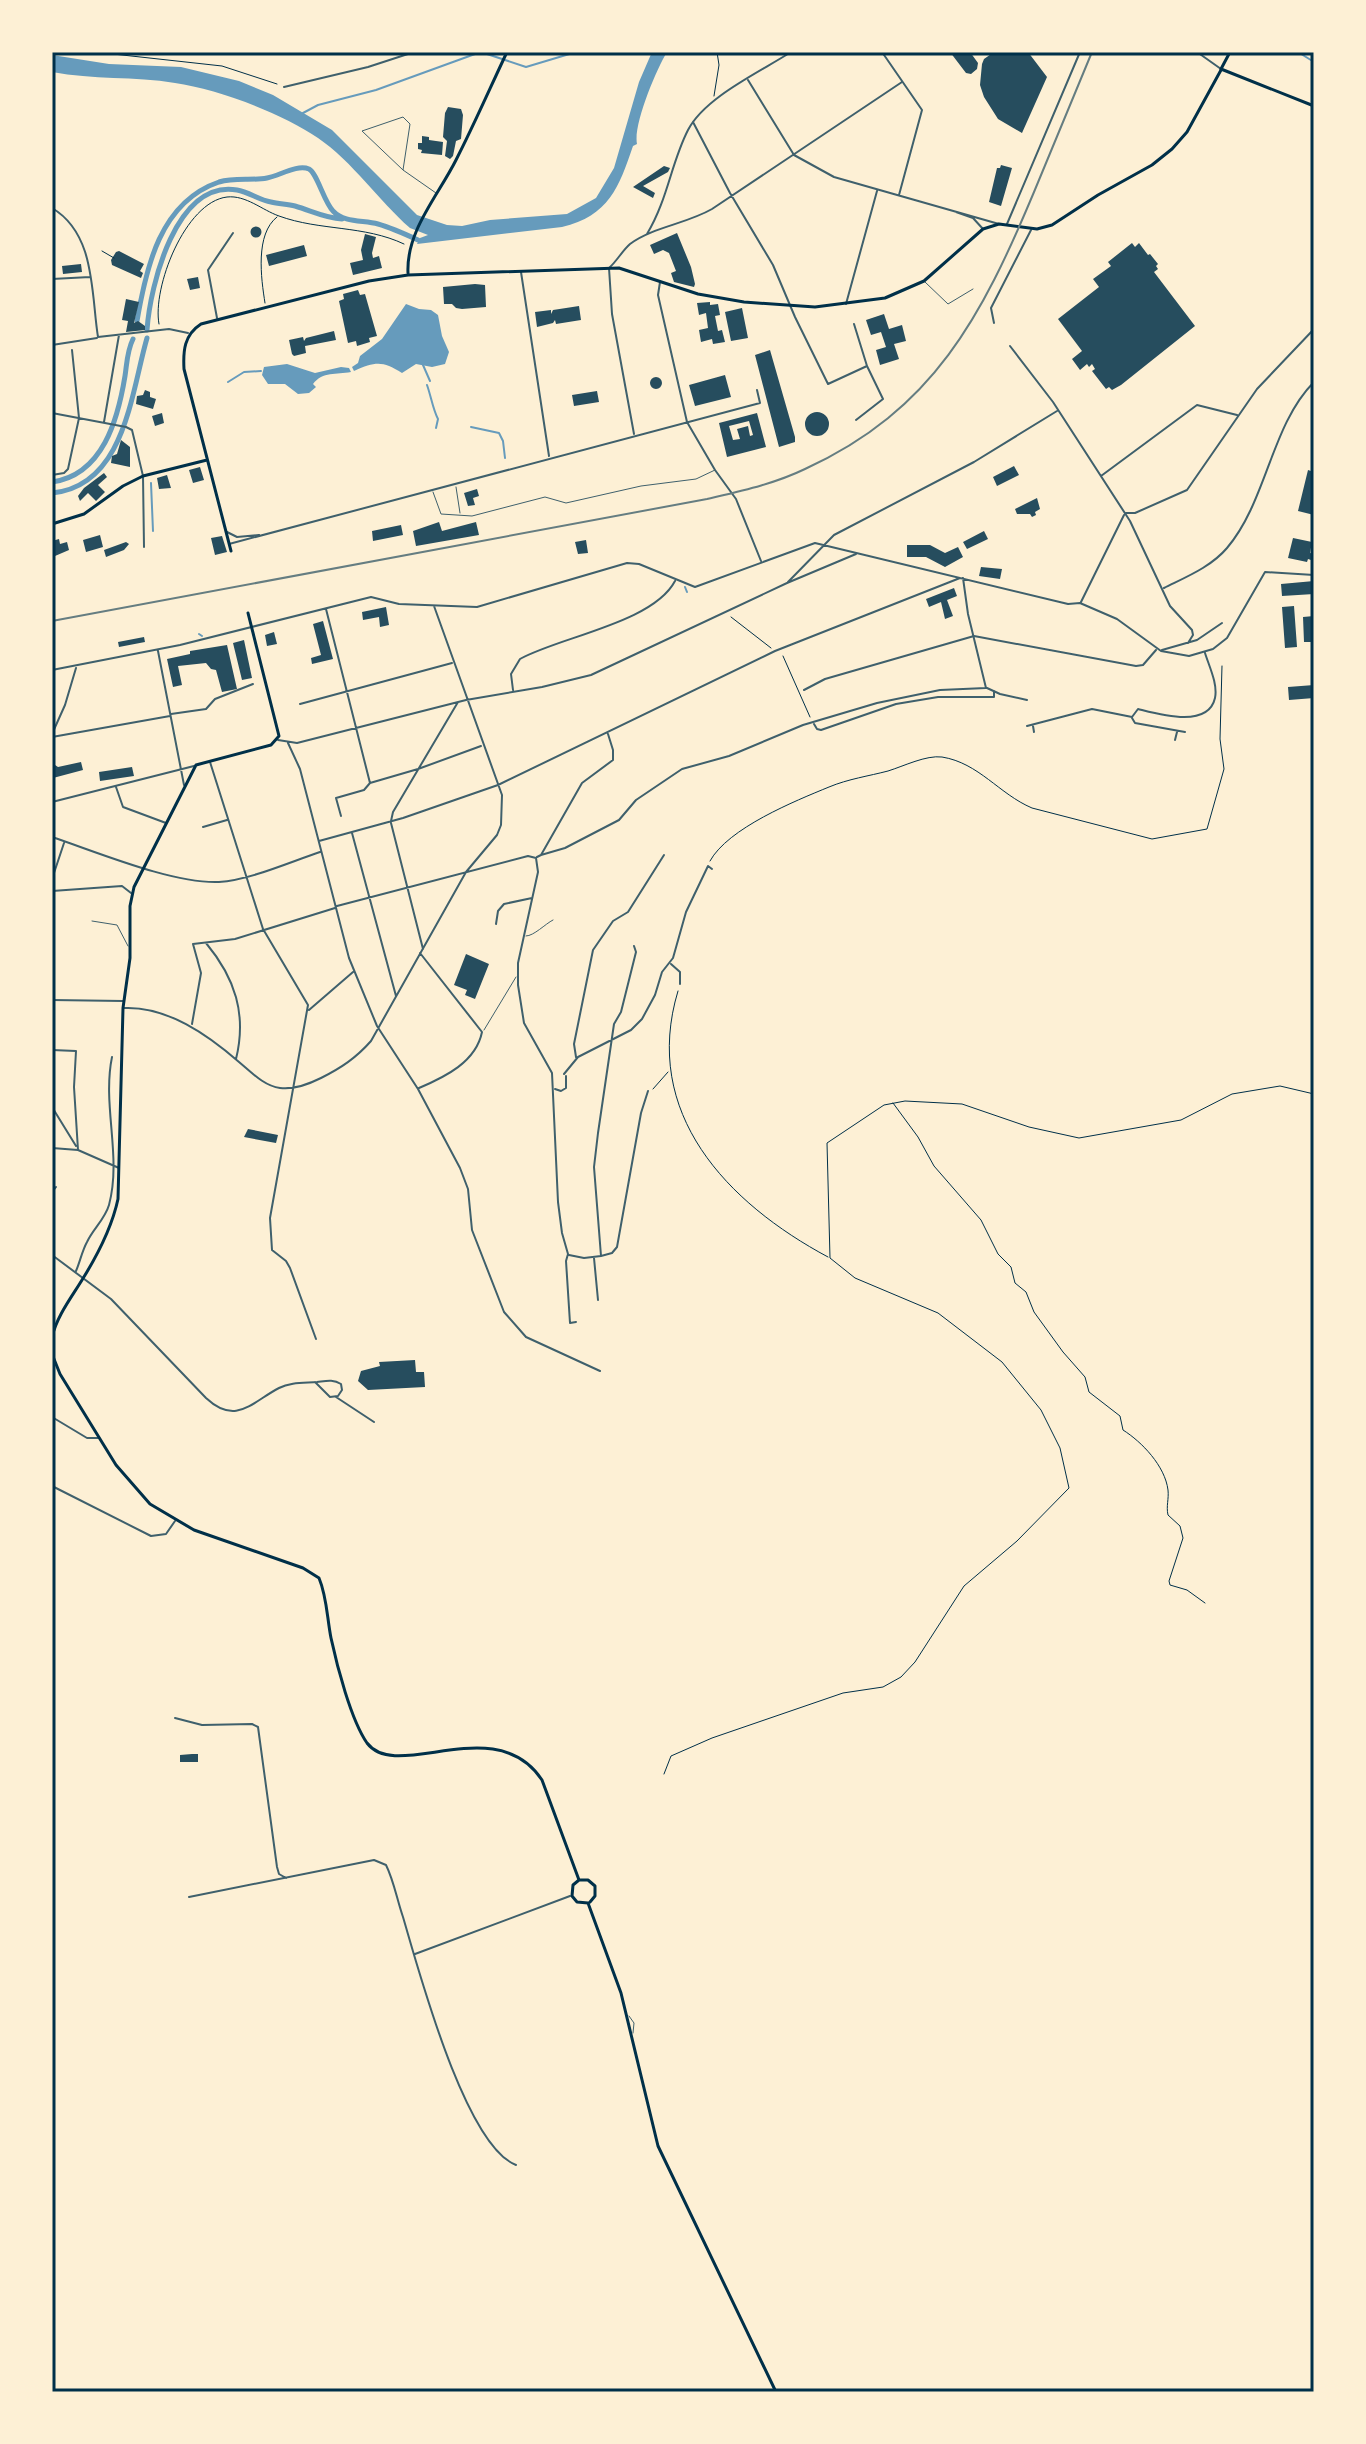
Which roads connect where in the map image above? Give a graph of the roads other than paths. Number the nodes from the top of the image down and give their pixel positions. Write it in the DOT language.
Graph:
graph roads {
  1 [pos="414,52"];
  2 [pos="507,52"];
  3 [pos="791,52"];
  4 [pos="882,52"];
  5 [pos="1080,52"];
  6 [pos="1197,52"];
  7 [pos="1230,52"];
  8 [pos="1221,69"];
  9 [pos="748,80"];
  10 [pos="902,82"];
  11 [pos="284,87"];
  12 [pos="1314,106"];
  13 [pos="693,122"];
  14 [pos="794,155"];
  15 [pos="403,170"];
  16 [pos="877,190"];
  17 [pos="436,193"];
  18 [pos="899,195"];
  19 [pos="733,196"];
  20 [pos="52,208"];
  21 [pos="955,211"];
  22 [pos="999,224"];
  23 [pos="1007,224"];
  24 [pos="1032,228"];
  25 [pos="983,229"];
  26 [pos="233,233"];
  27 [pos="646,235"];
  28 [pos="609,268"];
  29 [pos="521,271"];
  30 [pos="408,275"];
  31 [pos="91,277"];
  32 [pos="52,279"];
  33 [pos="924,281"];
  34 [pos="660,282"];
  35 [pos="973,289"];
  36 [pos="846,304"];
  37 [pos="790,306"];
  38 [pos="217,319"];
  39 [pos="994,323"];
  40 [pos="854,324"];
  41 [pos="1314,329"];
  42 [pos="119,334"];
  43 [pos="190,334"];
  44 [pos="98,337"];
  45 [pos="71,342"];
  46 [pos="52,345"];
  47 [pos="1010,346"];
  48 [pos="867,366"];
  49 [pos="1314,382"];
  50 [pos="757,390"];
  51 [pos="1058,410"];
  52 [pos="52,413"];
  53 [pos="1238,416"];
  54 [pos="79,418"];
  55 [pos="856,420"];
  56 [pos="104,422"];
  57 [pos="687,422"];
  58 [pos="634,436"];
  59 [pos="550,458"];
  60 [pos="207,460"];
  61 [pos="715,470"];
  62 [pos="52,475"];
  63 [pos="143,476"];
  64 [pos="1100,476"];
  65 [pos="455,484"];
  66 [pos="433,489"];
  67 [pos="1125,513"];
  68 [pos="459,516"];
  69 [pos="52,524"];
  70 [pos="226,532"];
  71 [pos="261,535"];
  72 [pos="229,544"];
  73 [pos="824,546"];
  74 [pos="144,547"];
  75 [pos="231,551"];
  76 [pos="857,554"];
  77 [pos="762,562"];
  78 [pos="1314,575"];
  79 [pos="962,578"];
  80 [pos="676,580"];
  81 [pos="787,583"];
  82 [pos="1163,589"];
  83 [pos="1080,603"];
  84 [pos="433,605"];
  85 [pos="325,608"];
  86 [pos="248,613"];
  87 [pos="1222,623"];
  88 [pos="251,627"];
  89 [pos="974,636"];
  90 [pos="1188,643"];
  91 [pos="157,650"];
  92 [pos="1159,650"];
  93 [pos="1205,652"];
  94 [pos="453,663"];
  95 [pos="76,666"];
  96 [pos="52,670"];
  97 [pos="253,684"];
  98 [pos="986,688"];
  99 [pos="804,690"];
  100 [pos="347,691"];
  101 [pos="513,691"];
  102 [pos="994,691"];
  103 [pos="466,700"];
  104 [pos="1027,700"];
  105 [pos="458,702"];
  106 [pos="300,704"];
  107 [pos="171,715"];
  108 [pos="1132,717"];
  109 [pos="813,723"];
  110 [pos="1033,725"];
  111 [pos="1027,726"];
  112 [pos="356,728"];
  113 [pos="1177,731"];
  114 [pos="1034,732"];
  115 [pos="1185,732"];
  116 [pos="607,733"];
  117 [pos="52,736"];
  118 [pos="278,740"];
  119 [pos="1175,740"];
  120 [pos="288,743"];
  121 [pos="483,746"];
  122 [pos="210,762"];
  123 [pos="196,765"];
  124 [pos="181,769"];
  125 [pos="418,769"];
  126 [pos="370,783"];
  127 [pos="184,785"];
  128 [pos="498,785"];
  129 [pos="115,786"];
  130 [pos="52,802"];
  131 [pos="341,816"];
  132 [pos="228,820"];
  133 [pos="390,822"];
  134 [pos="166,823"];
  135 [pos="203,827"];
  136 [pos="352,833"];
  137 [pos="52,837"];
  138 [pos="65,841"];
  139 [pos="318,842"];
  140 [pos="321,852"];
  141 [pos="541,855"];
  142 [pos="664,855"];
  143 [pos="535,857"];
  144 [pos="143,867"];
  145 [pos="712,869"];
  146 [pos="466,872"];
  147 [pos="246,876"];
  148 [pos="52,879"];
  149 [pos="407,887"];
  150 [pos="52,891"];
  151 [pos="132,894"];
  152 [pos="369,898"];
  153 [pos="532,898"];
  154 [pos="336,907"];
  155 [pos="553,920"];
  156 [pos="92,921"];
  157 [pos="496,924"];
  158 [pos="263,929"];
  159 [pos="524,935"];
  160 [pos="205,942"];
  161 [pos="634,946"];
  162 [pos="130,949"];
  163 [pos="422,951"];
  164 [pos="670,963"];
  165 [pos="355,971"];
  166 [pos="517,975"];
  167 [pos="680,984"];
  168 [pos="396,997"];
  169 [pos="52,1000"];
  170 [pos="124,1001"];
  171 [pos="123,1008"];
  172 [pos="309,1011"];
  173 [pos="192,1025"];
  174 [pos="378,1028"];
  175 [pos="482,1032"];
  176 [pos="611,1039"];
  177 [pos="52,1050"];
  178 [pos="112,1057"];
  179 [pos="236,1059"];
  180 [pos="576,1059"];
  181 [pos="552,1073"];
  182 [pos="564,1074"];
  183 [pos="292,1088"];
  184 [pos="418,1089"];
  185 [pos="553,1089"];
  186 [pos="648,1092"];
  187 [pos="52,1107"];
  188 [pos="52,1148"];
  189 [pos="78,1150"];
  190 [pos="113,1167"];
  191 [pos="120,1168"];
  192 [pos="56,1187"];
  193 [pos="52,1192"];
  194 [pos="568,1254"];
  195 [pos="52,1255"];
  196 [pos="601,1256"];
  197 [pos="594,1258"];
  198 [pos="76,1272"];
  199 [pos="83,1278"];
  200 [pos="598,1300"];
  201 [pos="52,1316"];
  202 [pos="58,1320"];
  203 [pos="576,1322"];
  204 [pos="52,1337"];
  205 [pos="316,1339"];
  206 [pos="52,1354"];
  207 [pos="600,1371"];
  208 [pos="315,1382"];
  209 [pos="336,1397"];
  210 [pos="52,1417"];
  211 [pos="374,1422"];
  212 [pos="99,1437"];
  213 [pos="52,1486"];
  214 [pos="175,1521"];
  215 [pos="175,1718"];
  216 [pos="287,1878"];
  217 [pos="579,1880"];
  218 [pos="572,1896"];
  219 [pos="189,1897"];
  220 [pos="588,1903"];
  221 [pos="414,1954"];
  222 [pos="516,2165"];
  223 [pos="776,2392"];
  1 -- 11 [label="street"];
  2 -- 17 [label="main road"];
  3 -- 9 [label="street"];
  4 -- 10 [label="street"];
  5 -- 23 [label="street"];
  6 -- 8 [label="street"];
  7 -- 8 [label="main road"];
  8 -- 12 [label="main road"];
  8 -- 24 [label="main road"];
  9 -- 13 [label="street"];
  9 -- 14 [label="street"];
  10 -- 14 [label="street"];
  10 -- 18 [label="street"];
  13 -- 19 [label="street"];
  13 -- 27 [label="street"];
  14 -- 16 [label="street"];
  14 -- 19 [label="street"];
  15 -- 15 [label="lane"];
  15 -- 17 [label="lane"];
  16 -- 18 [label="street"];
  16 -- 36 [label="street"];
  17 -- 30 [label="main road"];
  18 -- 21 [label="street"];
  19 -- 27 [label="street"];
  19 -- 37 [label="street"];
  20 -- 31 [label="street"];
  21 -- 22 [label="street"];
  21 -- 25 [label="street"];
  22 -- 23 [label="main road"];
  22 -- 25 [label="main road"];
  23 -- 24 [label="main road"];
  24 -- 39 [label="street"];
  25 -- 33 [label="main road"];
  26 -- 38 [label="street"];
  27 -- 28 [label="street"];
  28 -- 29 [label="main road"];
  28 -- 34 [label="main road"];
  28 -- 58 [label="street"];
  29 -- 30 [label="main road"];
  29 -- 59 [label="street"];
  30 -- 38 [label="main road"];
  31 -- 32 [label="street"];
  31 -- 44 [label="street"];
  33 -- 35 [label="lane"];
  33 -- 36 [label="main road"];
  34 -- 37 [label="main road"];
  34 -- 57 [label="street"];
  36 -- 37 [label="main road"];
  37 -- 48 [label="street"];
  38 -- 43 [label="main road"];
  40 -- 48 [label="street"];
  41 -- 53 [label="street"];
  42 -- 43 [label="street"];
  42 -- 44 [label="street"];
  42 -- 56 [label="street"];
  43 -- 60 [label="main road"];
  44 -- 45 [label="street"];
  45 -- 46 [label="street"];
  45 -- 54 [label="street"];
  47 -- 51 [label="street"];
  48 -- 55 [label="street"];
  49 -- 82 [label="street"];
  50 -- 57 [label="street"];
  51 -- 64 [label="street"];
  51 -- 73 [label="street"];
  52 -- 54 [label="street"];
  53 -- 64 [label="street"];
  53 -- 67 [label="street"];
  54 -- 56 [label="street"];
  54 -- 62 [label="street"];
  56 -- 63 [label="street"];
  57 -- 58 [label="street"];
  57 -- 61 [label="street"];
  58 -- 59 [label="street"];
  59 -- 65 [label="street"];
  60 -- 63 [label="main road"];
  60 -- 70 [label="main road"];
  61 -- 68 [label="lane"];
  61 -- 77 [label="street"];
  63 -- 69 [label="main road"];
  63 -- 74 [label="street"];
  64 -- 67 [label="street"];
  65 -- 66 [label="street"];
  65 -- 68 [label="lane"];
  66 -- 68 [label="lane"];
  66 -- 71 [label="street"];
  67 -- 82 [label="street"];
  67 -- 83 [label="street"];
  70 -- 71 [label="street"];
  70 -- 72 [label="main road"];
  71 -- 72 [label="street"];
  72 -- 75 [label="main road"];
  73 -- 76 [label="street"];
  73 -- 77 [label="street"];
  73 -- 81 [label="street"];
  76 -- 79 [label="street"];
  76 -- 81 [label="street"];
  77 -- 80 [label="street"];
  78 -- 93 [label="street"];
  79 -- 83 [label="street"];
  79 -- 89 [label="street"];
  79 -- 116 [label="street"];
  80 -- 84 [label="street"];
  80 -- 101 [label="street"];
  81 -- 101 [label="street"];
  82 -- 90 [label="street"];
  83 -- 92 [label="street"];
  84 -- 85 [label="street"];
  84 -- 94 [label="street"];
  85 -- 88 [label="street"];
  85 -- 100 [label="street"];
  86 -- 88 [label="main road"];
  87 -- 90 [label="street"];
  88 -- 91 [label="street"];
  88 -- 118 [label="main road"];
  89 -- 92 [label="street"];
  89 -- 98 [label="street"];
  89 -- 99 [label="street"];
  90 -- 92 [label="street"];
  91 -- 95 [label="street"];
  91 -- 107 [label="street"];
  92 -- 93 [label="street"];
  93 -- 108 [label="street"];
  94 -- 100 [label="street"];
  94 -- 103 [label="street"];
  95 -- 96 [label="street"];
  95 -- 117 [label="street"];
  97 -- 107 [label="street"];
  98 -- 102 [label="street"];
  98 -- 109 [label="street"];
  100 -- 106 [label="street"];
  100 -- 112 [label="street"];
  101 -- 103 [label="street"];
  102 -- 104 [label="street"];
  102 -- 109 [label="street"];
  103 -- 105 [label="street"];
  103 -- 121 [label="street"];
  105 -- 112 [label="street"];
  105 -- 125 [label="street"];
  107 -- 117 [label="street"];
  107 -- 124 [label="street"];
  108 -- 110 [label="street"];
  108 -- 113 [label="street"];
  109 -- 141 [label="street"];
  110 -- 111 [label="street"];
  110 -- 114 [label="street"];
  112 -- 120 [label="street"];
  112 -- 126 [label="street"];
  113 -- 115 [label="street"];
  113 -- 119 [label="street"];
  116 -- 128 [label="street"];
  116 -- 141 [label="street"];
  118 -- 120 [label="street"];
  118 -- 122 [label="main road"];
  120 -- 139 [label="street"];
  121 -- 125 [label="street"];
  121 -- 128 [label="street"];
  122 -- 123 [label="main road"];
  122 -- 132 [label="street"];
  123 -- 124 [label="street"];
  123 -- 127 [label="main road"];
  124 -- 127 [label="street"];
  124 -- 129 [label="street"];
  125 -- 126 [label="street"];
  125 -- 133 [label="street"];
  126 -- 131 [label="street"];
  127 -- 134 [label="main road"];
  128 -- 133 [label="street"];
  128 -- 146 [label="street"];
  129 -- 130 [label="street"];
  129 -- 134 [label="street"];
  132 -- 135 [label="street"];
  132 -- 147 [label="street"];
  133 -- 136 [label="street"];
  133 -- 149 [label="street"];
  134 -- 144 [label="main road"];
  136 -- 139 [label="street"];
  136 -- 152 [label="street"];
  137 -- 138 [label="street"];
  138 -- 144 [label="street"];
  138 -- 148 [label="street"];
  139 -- 140 [label="street"];
  140 -- 147 [label="street"];
  140 -- 154 [label="street"];
  141 -- 143 [label="street"];
  142 -- 180 [label="street"];
  143 -- 146 [label="street"];
  143 -- 153 [label="street"];
  144 -- 147 [label="street"];
  144 -- 151 [label="main road"];
  145 -- 164 [label="street"];
  146 -- 149 [label="street"];
  146 -- 163 [label="street"];
  147 -- 158 [label="street"];
  149 -- 152 [label="street"];
  149 -- 163 [label="street"];
  150 -- 151 [label="street"];
  151 -- 162 [label="main road"];
  152 -- 154 [label="street"];
  152 -- 168 [label="street"];
  153 -- 157 [label="street"];
  153 -- 159 [label="street"];
  154 -- 158 [label="street"];
  154 -- 165 [label="street"];
  155 -- 159 [label="lane"];
  156 -- 162 [label="lane"];
  158 -- 160 [label="street"];
  158 -- 172 [label="street"];
  159 -- 166 [label="street"];
  160 -- 173 [label="street"];
  160 -- 179 [label="street"];
  161 -- 176 [label="street"];
  162 -- 170 [label="main road"];
  163 -- 168 [label="street"];
  163 -- 175 [label="street"];
  164 -- 167 [label="street"];
  164 -- 176 [label="street"];
  165 -- 172 [label="street"];
  165 -- 174 [label="street"];
  166 -- 175 [label="lane"];
  166 -- 181 [label="street"];
  168 -- 174 [label="street"];
  169 -- 170 [label="street"];
  170 -- 171 [label="main road"];
  171 -- 173 [label="street"];
  171 -- 191 [label="main road"];
  172 -- 183 [label="street"];
  173 -- 179 [label="street"];
  174 -- 183 [label="street"];
  174 -- 184 [label="street"];
  175 -- 184 [label="street"];
  176 -- 180 [label="street"];
  176 -- 196 [label="street"];
  177 -- 189 [label="street"];
  178 -- 190 [label="street"];
  179 -- 183 [label="street"];
  180 -- 182 [label="street"];
  181 -- 182 [label="street"];
  181 -- 185 [label="street"];
  182 -- 185 [label="street"];
  183 -- 205 [label="street"];
  184 -- 207 [label="street"];
  185 -- 194 [label="street"];
  186 -- 196 [label="street"];
  187 -- 189 [label="street"];
  188 -- 189 [label="street"];
  189 -- 190 [label="street"];
  190 -- 191 [label="street"];
  190 -- 198 [label="street"];
  191 -- 199 [label="main road"];
  192 -- 193 [label="street"];
  194 -- 197 [label="street"];
  194 -- 203 [label="street"];
  195 -- 198 [label="street"];
  196 -- 197 [label="street"];
  197 -- 200 [label="street"];
  198 -- 199 [label="street"];
  199 -- 202 [label="main road"];
  199 -- 208 [label="street"];
  201 -- 202 [label="street"];
  202 -- 204 [label="main road"];
  206 -- 212 [label="main road"];
  208 -- 209 [label="street"];
  208 -- 209 [label="street"];
  209 -- 211 [label="street"];
  210 -- 212 [label="street"];
  212 -- 214 [label="main road"];
  213 -- 214 [label="street"];
  214 -- 217 [label="main road"];
  215 -- 216 [label="street"];
  216 -- 219 [label="street"];
  216 -- 221 [label="street"];
  217 -- 218 [label="main road"];
  217 -- 220 [label="main road"];
  218 -- 220 [label="main road"];
  218 -- 221 [label="street"];
  220 -- 223 [label="main road"];
  221 -- 222 [label="street"];
}
